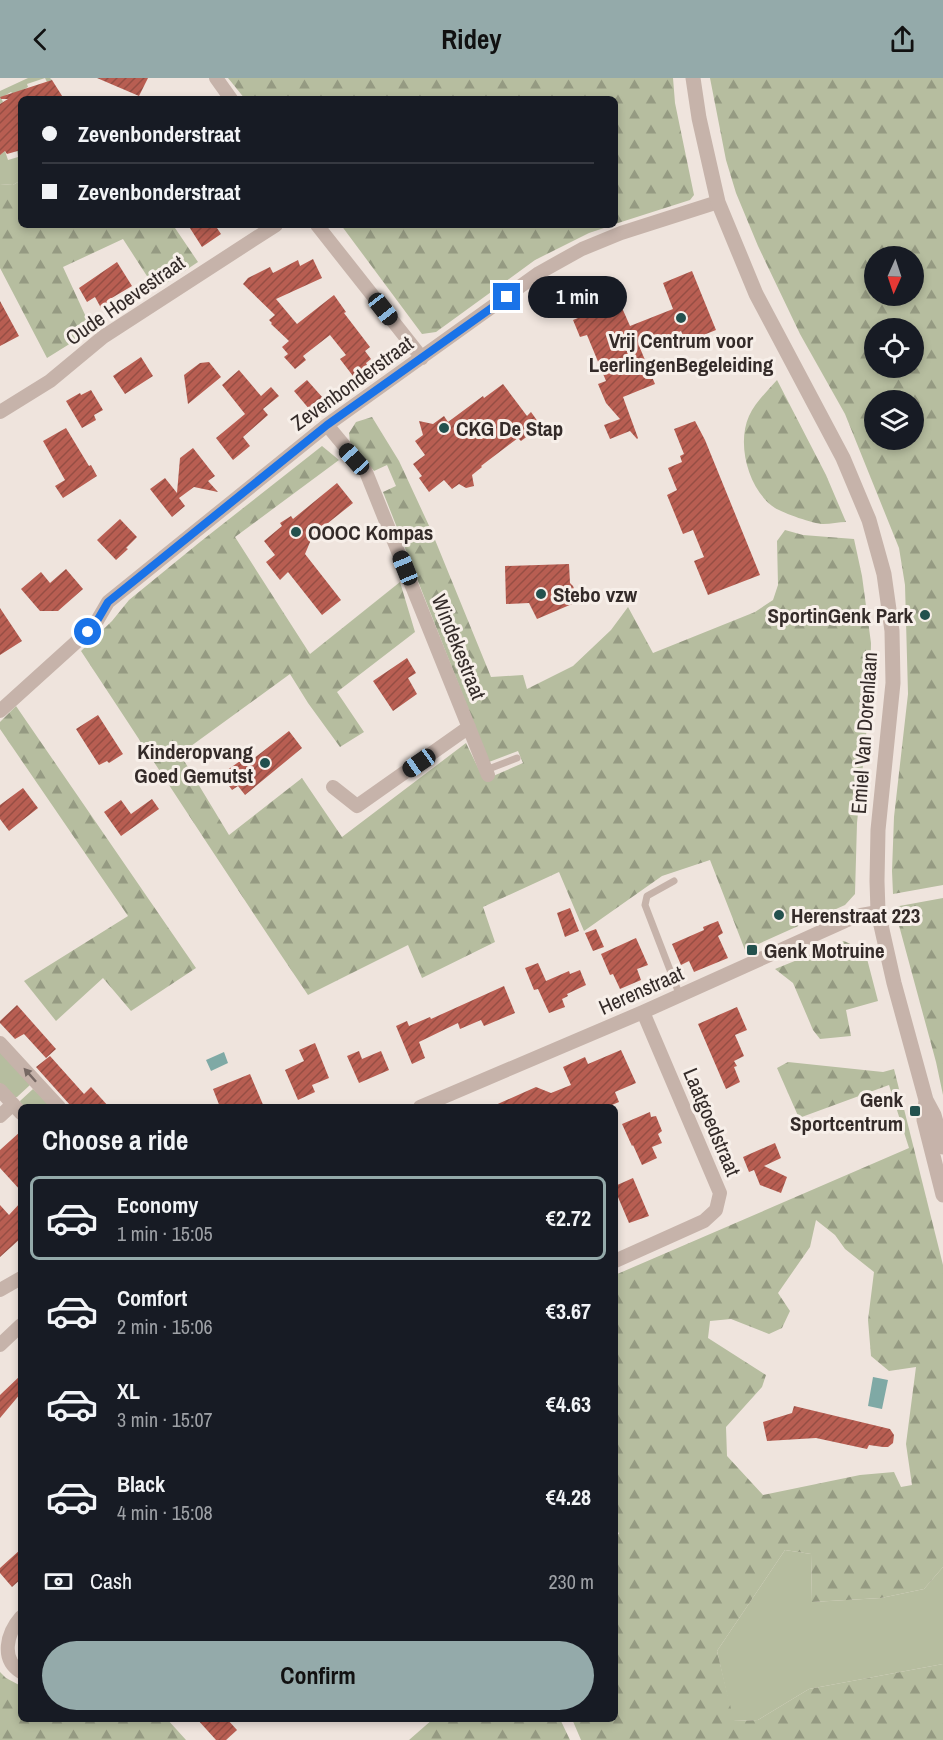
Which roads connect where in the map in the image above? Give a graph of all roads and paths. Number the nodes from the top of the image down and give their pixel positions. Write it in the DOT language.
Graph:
graph roads {
  1 [pos="216,78"];
  2 [pos="693,78"];
  3 [pos="229,96"];
  4 [pos="718,202"];
  5 [pos="271,228"];
  6 [pos="319,228"];
  7 [pos="422,358"];
  8 [pos="0,412"];
  9 [pos="327,425"];
  10 [pos="0,711"];
  11 [pos="469,728"];
  12 [pos="518,758"];
  13 [pos="487,772"];
  14 [pos="333,787"];
  15 [pos="674,881"];
  16 [pos="878,912"];
  17 [pos="680,996"];
  18 [pos="643,1012"];
  19 [pos="0,1043"];
  20 [pos="0,1090"];
  21 [pos="926,1100"];
  22 [pos="56,1104"];
  23 [pos="427,1104"];
  24 [pos="17,1109"];
  25 [pos="0,1116"];
  26 [pos="943,1147"];
  27 [pos="942,1185"];
  28 [pos="618,1260"];
  29 [pos="18,1280"];
  30 [pos="0,1290"];
  31 [pos="18,1328"];
  32 [pos="0,1345"];
  33 [pos="18,1621"];
  34 [pos="18,1671"];
  1 -- 3 [label="street"];
  2 -- 4 [label="street, Emiel Van Dorenlaan"];
  4 -- 7 [label="street, Zevenbonderstraat"];
  4 -- 16 [label="street, Emiel Van Dorenlaan"];
  5 -- 8 [label="street, Oude Hoevestraat"];
  6 -- 7 [label="street"];
  7 -- 9 [label="street, Zevenbonderstraat"];
  9 -- 10 [label="street, Zevenbonderstraat"];
  9 -- 11 [label="street, Windekestraat"];
  11 -- 13 [label="street, Windekestraat"];
  11 -- 14 [label="street, Windekestraat"];
  12 -- 13 [label="lane"];
  15 -- 17 [label="lane"];
  16 -- 17 [label="street, Herenstraat"];
  16 -- 21 [label="street, Emiel Van Dorenlaan"];
  17 -- 18 [label="street, Herenstraat"];
  18 -- 23 [label="street, Herenstraat"];
  18 -- 28 [label="street, Laatgoedstraat"];
  22 -- 19 [label="street, one-way"];
  20 -- 24 [label="street"];
  21 -- 26 [label="street, Emiel Van Dorenlaan"];
  21 -- 27 [label="street, Emiel Van Dorenlaan"];
  24 -- 25 [label="street"];
  29 -- 30 [label="street"];
  31 -- 32 [label="street"];
  33 -- 34 [label="street"];
}
